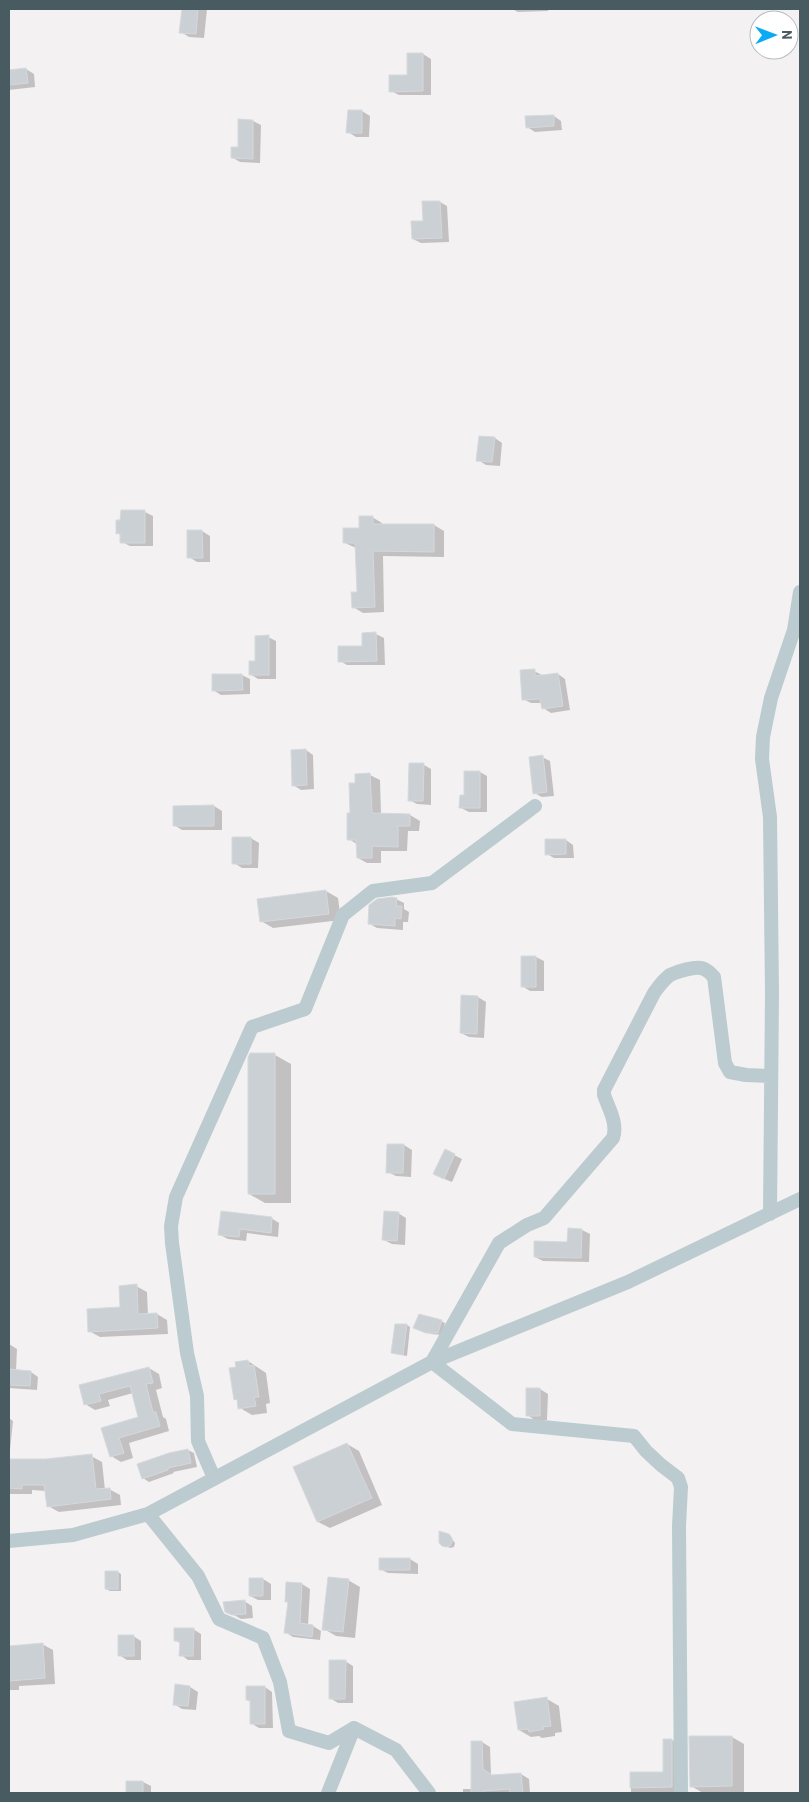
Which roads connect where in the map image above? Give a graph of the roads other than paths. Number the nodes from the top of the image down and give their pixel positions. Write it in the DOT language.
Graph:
graph roads {
  1 [pos="800,592"];
  2 [pos="535,806"];
  3 [pos="771,1076"];
  4 [pos="800,1199"];
  5 [pos="770,1214"];
  6 [pos="432,1362"];
  7 [pos="214,1478"];
  8 [pos="148,1514"];
  9 [pos="9,1541"];
  10 [pos="354,1728"];
  11 [pos="328,1793"];
  12 [pos="429,1793"];
  13 [pos="681,1793"];
  1 -- 3 [label="street"];
  2 -- 7 [label="street"];
  3 -- 5 [label="street"];
  3 -- 6 [label="street"];
  4 -- 5 [label="street"];
  5 -- 6 [label="street"];
  6 -- 7 [label="street"];
  6 -- 13 [label="street"];
  7 -- 8 [label="street"];
  8 -- 9 [label="street"];
  8 -- 10 [label="street"];
  10 -- 11 [label="street"];
  10 -- 12 [label="street"];
}
